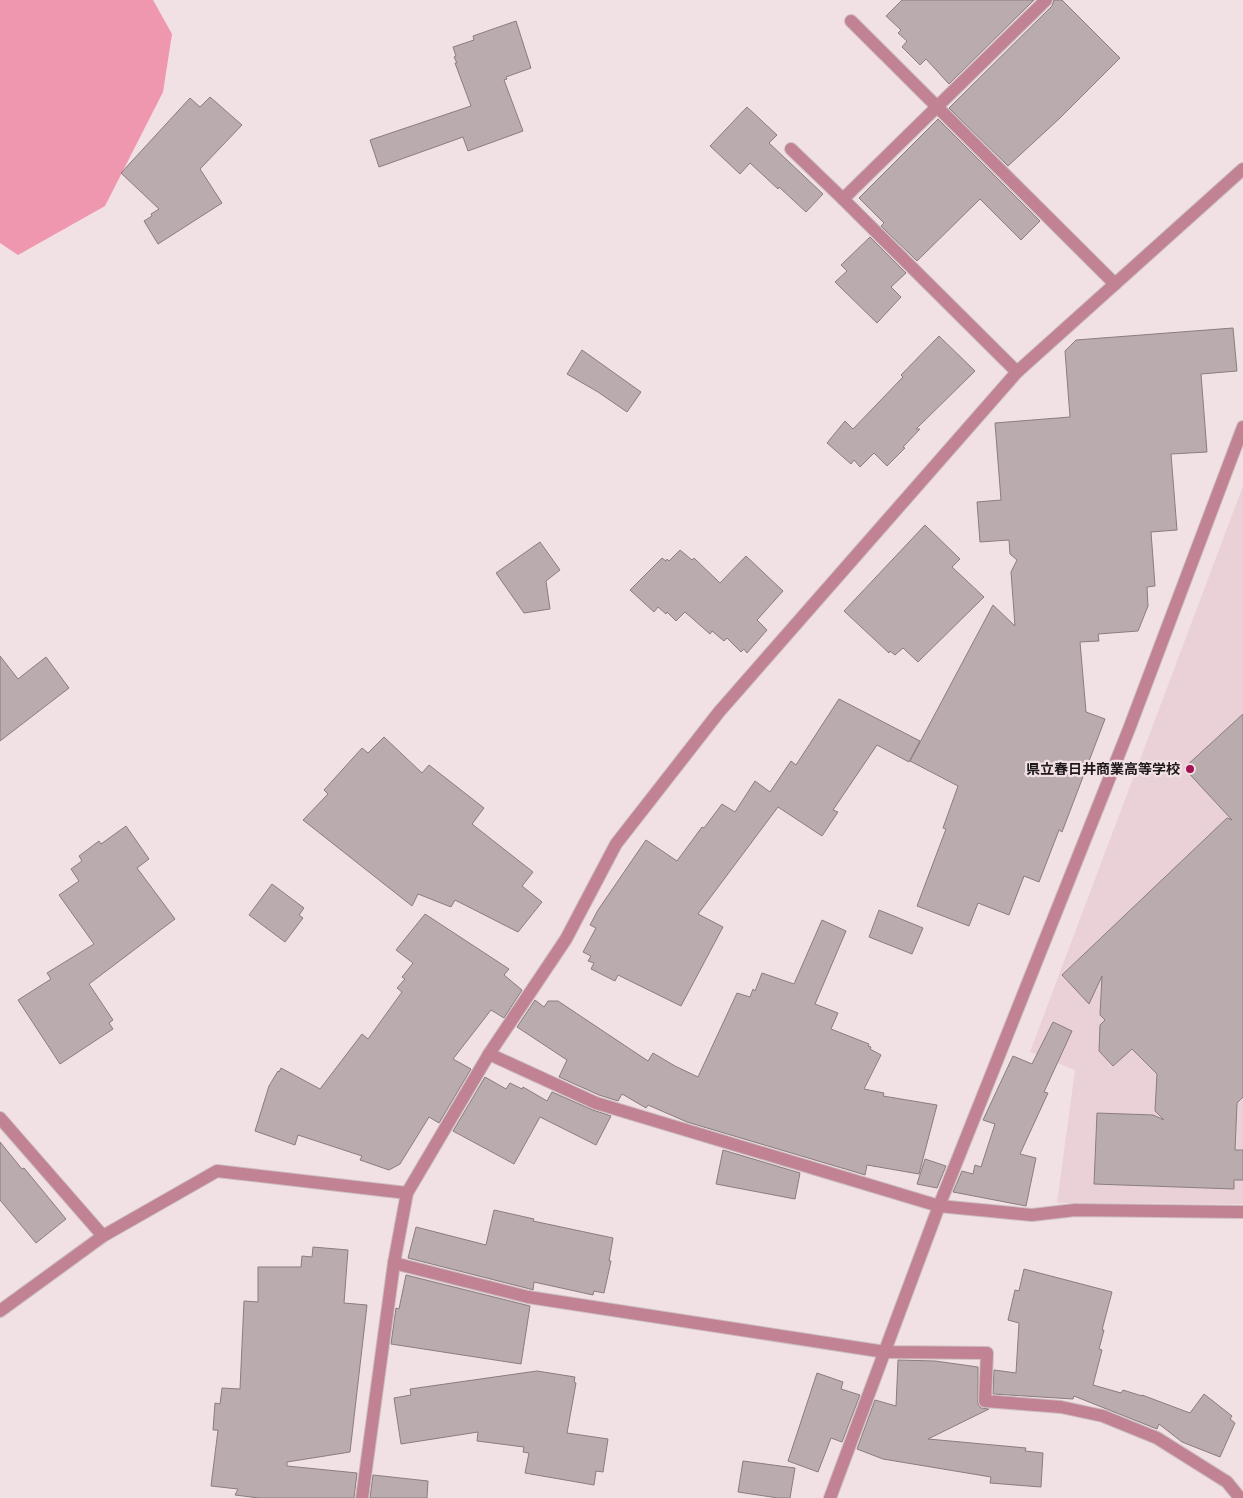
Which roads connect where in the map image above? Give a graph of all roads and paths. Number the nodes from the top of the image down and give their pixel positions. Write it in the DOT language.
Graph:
graph roads {
  1 [pos="1046,0"];
  2 [pos="851,21"];
  3 [pos="938,106"];
  4 [pos="791,149"];
  5 [pos="1243,169"];
  6 [pos="844,199"];
  7 [pos="1115,284"];
  8 [pos="1017,372"];
  9 [pos="1243,427"];
  10 [pos="489,1054"];
  11 [pos="0,1118"];
  12 [pos="407,1193"];
  13 [pos="938,1206"];
  14 [pos="1243,1212"];
  15 [pos="103,1236"];
  16 [pos="394,1263"];
  17 [pos="0,1311"];
  18 [pos="885,1352"];
  19 [pos="362,1498"];
  20 [pos="830,1498"];
  21 [pos="1240,1498"];
  1 -- 3 [label="street"];
  2 -- 3 [label="street"];
  3 -- 6 [label="street"];
  3 -- 7 [label="street"];
  4 -- 6 [label="street"];
  5 -- 7 [label="street"];
  6 -- 8 [label="street"];
  7 -- 8 [label="street"];
  8 -- 10 [label="street"];
  9 -- 13 [label="street"];
  10 -- 12 [label="street"];
  10 -- 13 [label="street"];
  11 -- 15 [label="street"];
  12 -- 15 [label="street"];
  12 -- 16 [label="street"];
  13 -- 14 [label="street"];
  13 -- 18 [label="street"];
  15 -- 17 [label="street"];
  16 -- 18 [label="street"];
  16 -- 19 [label="street"];
  18 -- 20 [label="street"];
  18 -- 21 [label="street"];
}
